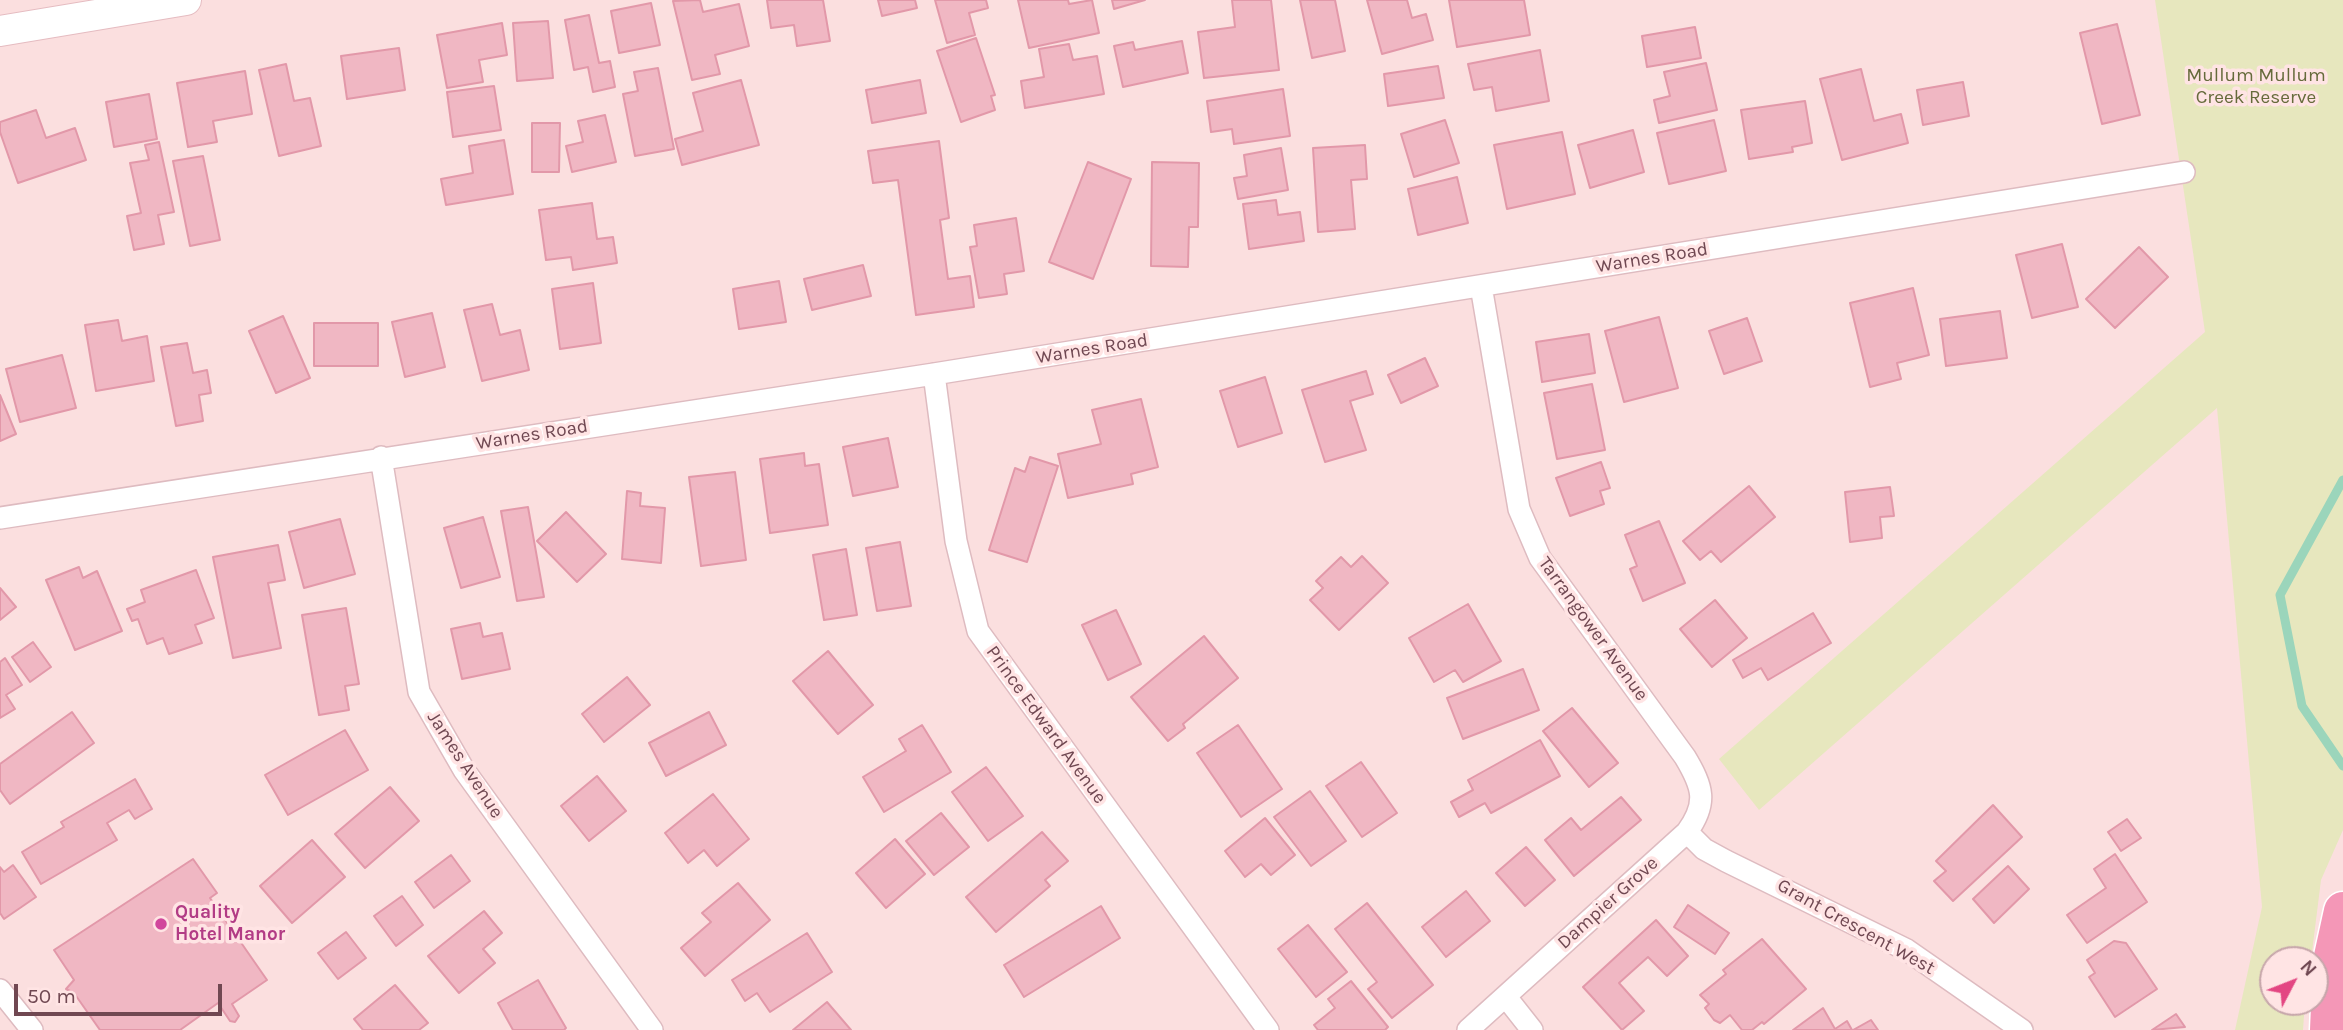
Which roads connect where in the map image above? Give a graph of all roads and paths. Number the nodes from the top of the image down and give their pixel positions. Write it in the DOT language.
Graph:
graph roads {
  1 [pos="186,0"];
  2 [pos="0,31"];
  3 [pos="2184,172"];
  4 [pos="1482,286"];
  5 [pos="934,374"];
  6 [pos="381,457"];
  7 [pos="0,518"];
  8 [pos="1685,757"];
  9 [pos="1687,832"];
  10 [pos="2340,921"];
  11 [pos="0,990"];
  12 [pos="1506,996"];
  13 [pos="32,1030"];
  14 [pos="652,1030"];
  15 [pos="1268,1030"];
  16 [pos="1468,1030"];
  17 [pos="1532,1030"];
  18 [pos="2022,1030"];
  19 [pos="2329,1030"];
  1 -- 2 [label="main road"];
  3 -- 4 [label="street, Warnes Road"];
  4 -- 5 [label="street, Warnes Road"];
  4 -- 8 [label="street, Tarrangower Avenue"];
  5 -- 6 [label="street, Warnes Road"];
  5 -- 15 [label="street, Prince Edward Avenue"];
  6 -- 7 [label="street, Warnes Road"];
  6 -- 14 [label="street, James Avenue"];
  8 -- 9 [label="street, Dampier Grove"];
  9 -- 12 [label="street, Dampier Grove"];
  9 -- 18 [label="street, Grant Crescent West"];
  10 -- 19 [label="highway"];
  11 -- 13 [label="street"];
  12 -- 16 [label="street, Dampier Grove"];
  12 -- 17 [label="street"];
}
